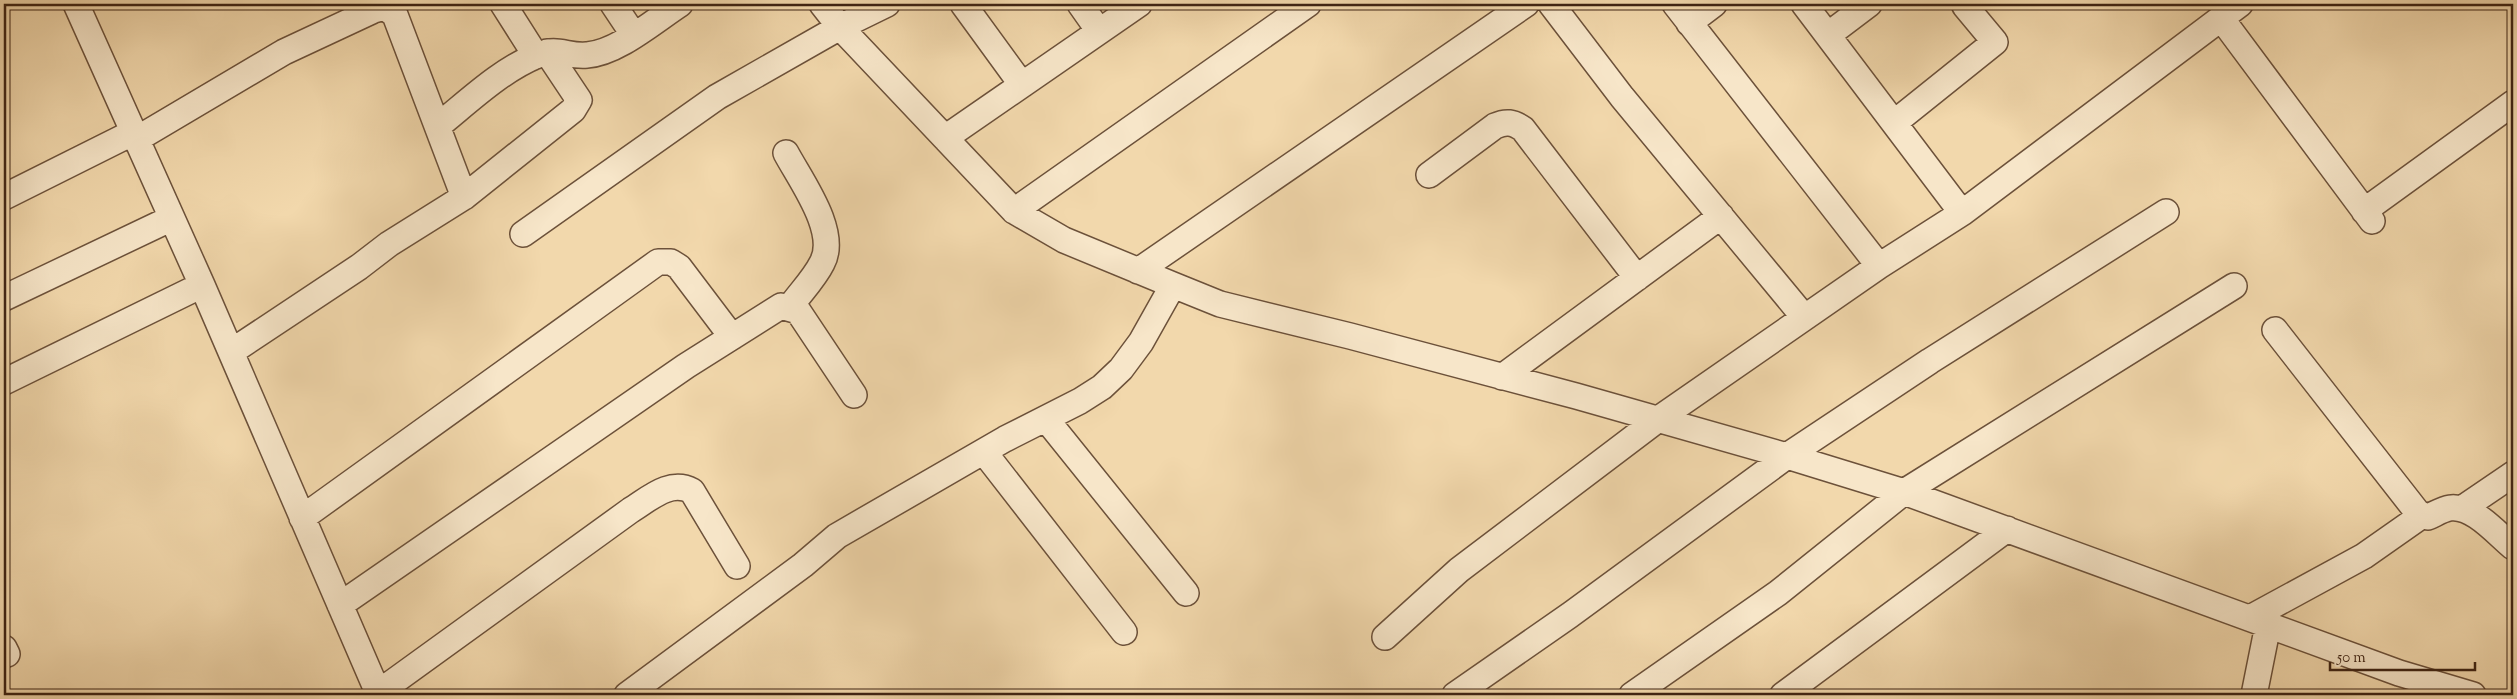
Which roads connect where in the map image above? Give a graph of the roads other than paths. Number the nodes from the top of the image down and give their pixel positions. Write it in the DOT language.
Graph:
graph roads {
  1 [pos="76,4"];
  2 [pos="503,4"];
  3 [pos="613,4"];
  4 [pos="680,4"];
  5 [pos="822,4"];
  6 [pos="887,4"];
  7 [pos="963,4"];
  8 [pos="1080,4"];
  9 [pos="1139,4"];
  10 [pos="1308,4"];
  11 [pos="1526,4"];
  12 [pos="1551,4"];
  13 [pos="1714,4"];
  14 [pos="1804,4"];
  15 [pos="1869,4"];
  16 [pos="385,5"];
  17 [pos="1965,6"];
  18 [pos="2230,11"];
  19 [pos="1682,13"];
  20 [pos="840,27"];
  21 [pos="1099,31"];
  22 [pos="633,34"];
  23 [pos="1828,36"];
  24 [pos="542,54"];
  25 [pos="1022,85"];
  26 [pos="2513,103"];
  27 [pos="1894,123"];
  28 [pos="438,126"];
  29 [pos="135,136"];
  30 [pos="945,138"];
  31 [pos="786,153"];
  32 [pos="1429,174"];
  33 [pos="4,197"];
  34 [pos="464,197"];
  35 [pos="1014,211"];
  36 [pos="2166,212"];
  37 [pos="1962,213"];
  38 [pos="1721,216"];
  39 [pos="172,218"];
  40 [pos="524,234"];
  41 [pos="1879,266"];
  42 [pos="1138,271"];
  43 [pos="1637,278"];
  44 [pos="202,285"];
  45 [pos="1173,285"];
  46 [pos="2234,286"];
  47 [pos="4,298"];
  48 [pos="790,308"];
  49 [pos="1804,318"];
  50 [pos="2275,330"];
  51 [pos="732,337"];
  52 [pos="231,352"];
  53 [pos="1502,377"];
  54 [pos="4,382"];
  55 [pos="854,395"];
  56 [pos="1046,418"];
  57 [pos="1657,420"];
  58 [pos="984,452"];
  59 [pos="1787,456"];
  60 [pos="2513,474"];
  61 [pos="1904,492"];
  62 [pos="2463,508"];
  63 [pos="2421,516"];
  64 [pos="302,518"];
  65 [pos="2006,529"];
  66 [pos="2513,547"];
  67 [pos="737,566"];
  68 [pos="1186,592"];
  69 [pos="340,605"];
  70 [pos="2259,622"];
  71 [pos="1124,632"];
  72 [pos="1385,637"];
  73 [pos="378,694"];
  74 [pos="627,695"];
  75 [pos="1455,695"];
  76 [pos="1632,695"];
  77 [pos="1783,695"];
  78 [pos="2254,695"];
  79 [pos="2473,695"];
  1 -- 29 [label="street"];
  2 -- 24 [label="street"];
  3 -- 22 [label="street"];
  4 -- 22 [label="street"];
  5 -- 20 [label="street"];
  6 -- 20 [label="street"];
  7 -- 25 [label="street"];
  8 -- 21 [label="street"];
  9 -- 21 [label="street"];
  10 -- 35 [label="street"];
  11 -- 42 [label="street"];
  12 -- 38 [label="street"];
  13 -- 19 [label="street"];
  14 -- 23 [label="street"];
  15 -- 23 [label="street"];
  16 -- 28 [label="street"];
  16 -- 29 [label="street"];
  17 -- 27 [label="street"];
  18 -- 26 [label="street"];
  18 -- 37 [label="street"];
  19 -- 41 [label="street"];
  20 -- 30 [label="street"];
  20 -- 40 [label="street"];
  21 -- 25 [label="street"];
  22 -- 24 [label="street"];
  23 -- 27 [label="street"];
  24 -- 28 [label="street"];
  24 -- 34 [label="street"];
  25 -- 30 [label="street"];
  27 -- 37 [label="street"];
  28 -- 34 [label="street"];
  29 -- 33 [label="street"];
  29 -- 39 [label="street"];
  30 -- 35 [label="street"];
  31 -- 48 [label="street"];
  32 -- 43 [label="street"];
  34 -- 52 [label="street"];
  35 -- 42 [label="street"];
  36 -- 59 [label="street"];
  37 -- 41 [label="street"];
  38 -- 43 [label="street"];
  38 -- 49 [label="street"];
  39 -- 44 [label="street"];
  39 -- 47 [label="street"];
  41 -- 49 [label="street"];
  42 -- 45 [label="street"];
  43 -- 53 [label="street"];
  44 -- 52 [label="street"];
  44 -- 54 [label="street"];
  45 -- 53 [label="street"];
  45 -- 56 [label="street"];
  46 -- 61 [label="street"];
  48 -- 51 [label="street"];
  48 -- 55 [label="street"];
  49 -- 57 [label="street"];
  50 -- 63 [label="street"];
  51 -- 64 [label="street"];
  51 -- 69 [label="street"];
  52 -- 64 [label="street"];
  53 -- 57 [label="street"];
  56 -- 58 [label="street"];
  56 -- 68 [label="street"];
  57 -- 59 [label="street"];
  57 -- 72 [label="street"];
  58 -- 71 [label="street"];
  58 -- 74 [label="street"];
  59 -- 61 [label="street"];
  59 -- 75 [label="street"];
  60 -- 62 [label="street"];
  61 -- 65 [label="street"];
  61 -- 76 [label="street"];
  62 -- 63 [label="street"];
  62 -- 66 [label="street"];
  63 -- 70 [label="street"];
  64 -- 69 [label="street"];
  65 -- 70 [label="street"];
  65 -- 77 [label="street"];
  67 -- 73 [label="street"];
  69 -- 73 [label="street"];
  70 -- 78 [label="street"];
  70 -- 79 [label="street"];
}
